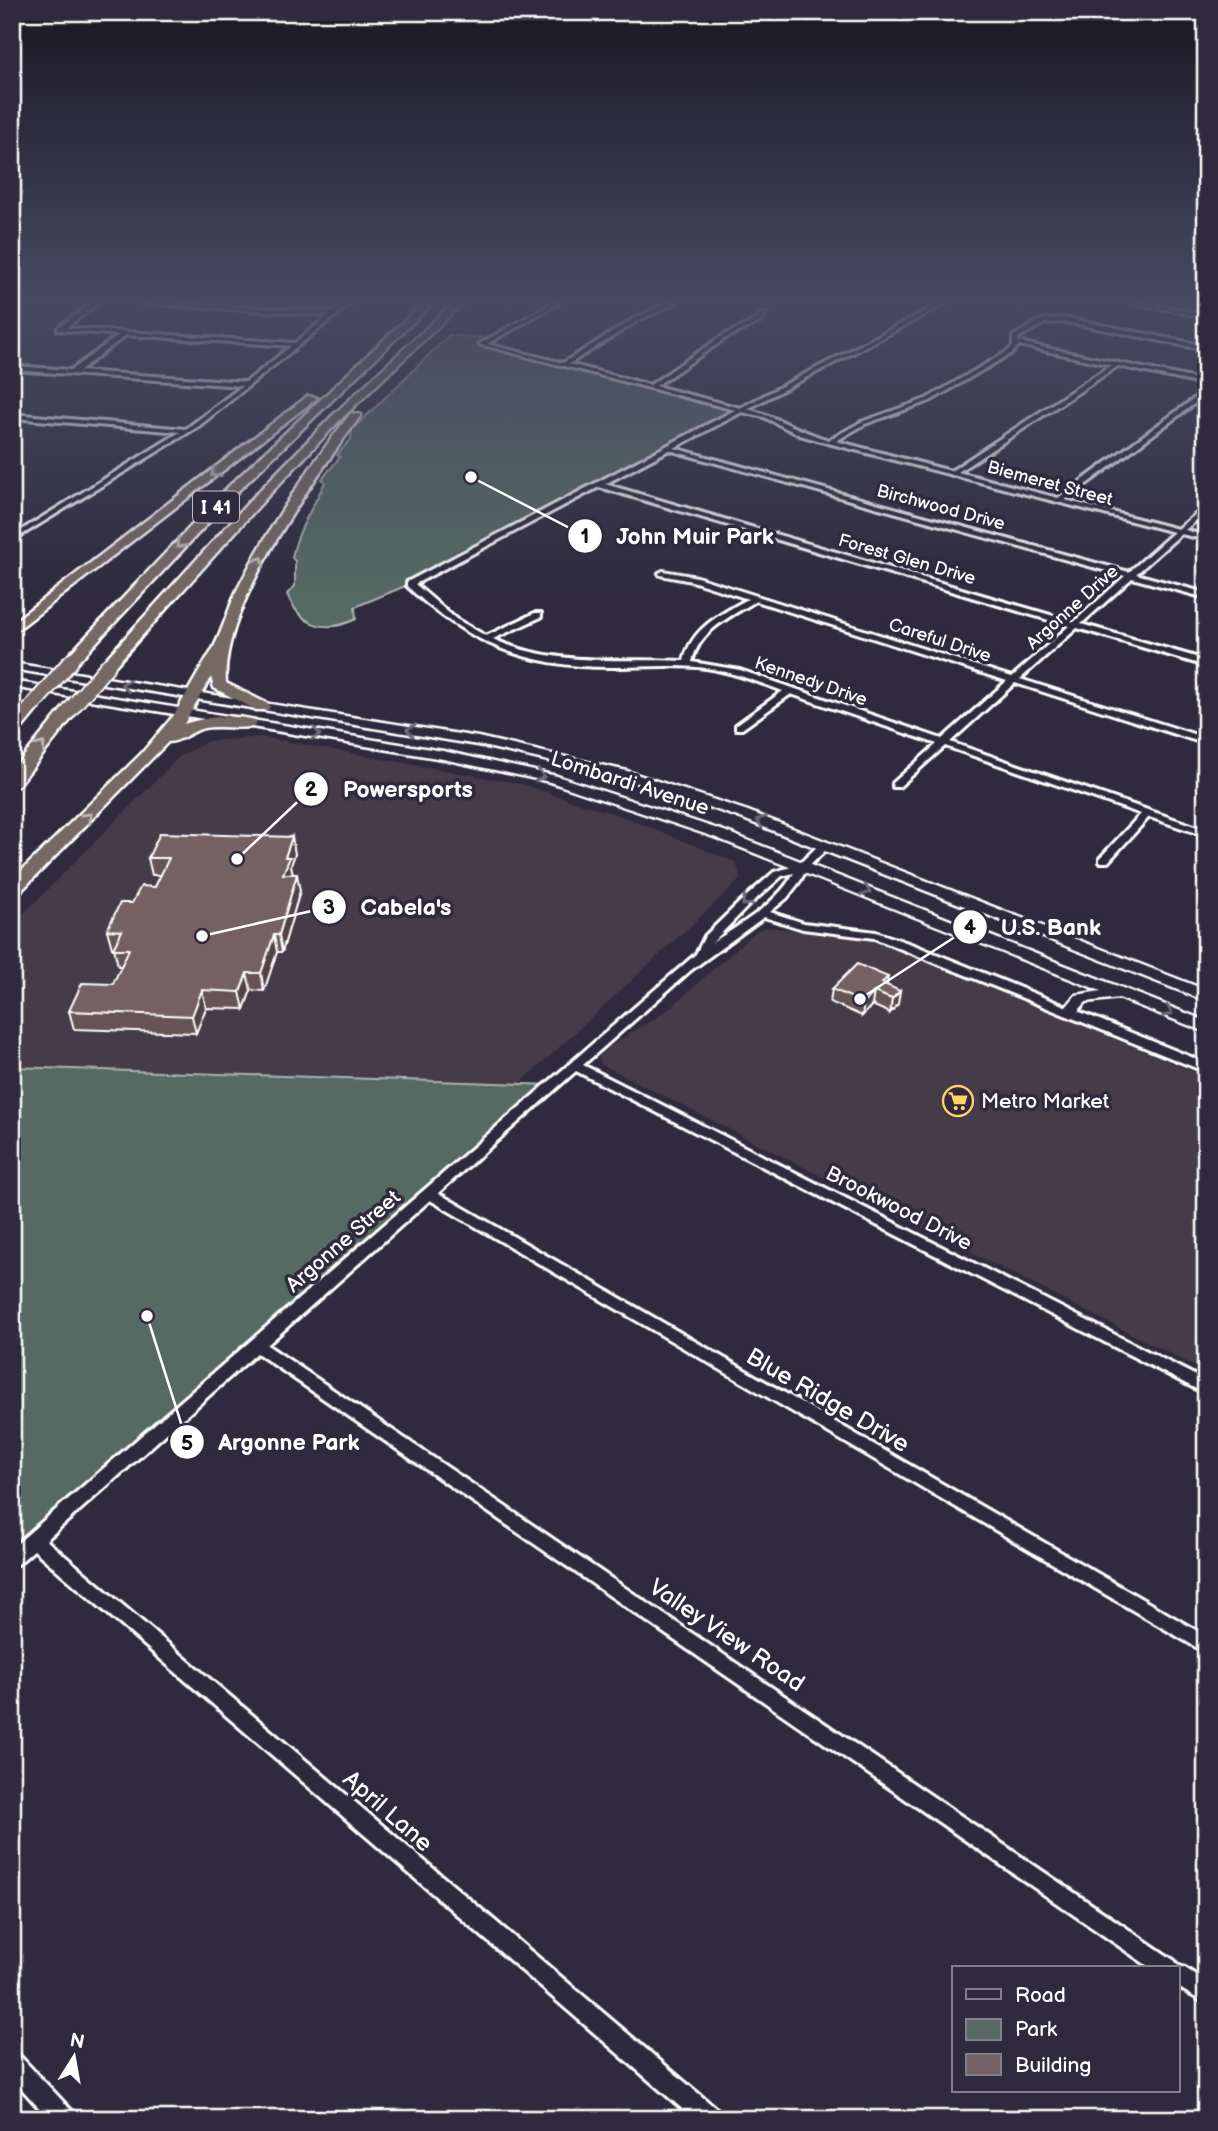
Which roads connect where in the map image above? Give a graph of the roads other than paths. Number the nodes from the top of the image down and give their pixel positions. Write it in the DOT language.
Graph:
graph roads {
  1 [pos="224,402"];
  2 [pos="305,402"];
  3 [pos="323,402"];
  4 [pos="353,402"];
  5 [pos="366,402"];
  6 [pos="711,402"];
  7 [pos="755,402"];
  8 [pos="921,402"];
  9 [pos="1059,402"];
  10 [pos="1192,402"];
  11 [pos="741,410"];
  12 [pos="12,416"];
  13 [pos="188,431"];
  14 [pos="830,442"];
  15 [pos="668,448"];
  16 [pos="952,474"];
  17 [pos="599,485"];
  18 [pos="1059,501"];
  19 [pos="1206,508"];
  20 [pos="12,525"];
  21 [pos="28,529"];
  22 [pos="1178,532"];
  23 [pos="1206,538"];
  24 [pos="12,539"];
  25 [pos="663,573"];
  26 [pos="1131,575"];
  27 [pos="1206,596"];
  28 [pos="755,598"];
  29 [pos="538,615"];
  30 [pos="1075,625"];
  31 [pos="12,628"];
  32 [pos="485,640"];
  33 [pos="222,645"];
  34 [pos="688,662"];
  35 [pos="1206,663"];
  36 [pos="12,666"];
  37 [pos="1014,680"];
  38 [pos="12,684"];
  39 [pos="790,690"];
  40 [pos="194,696"];
  41 [pos="262,707"];
  42 [pos="184,712"];
  43 [pos="249,723"];
  44 [pos="739,727"];
  45 [pos="12,730"];
  46 [pos="1206,741"];
  47 [pos="943,743"];
  48 [pos="147,757"];
  49 [pos="12,782"];
  50 [pos="896,785"];
  51 [pos="1147,813"];
  52 [pos="1206,833"];
  53 [pos="824,846"];
  54 [pos="1104,860"];
  55 [pos="802,867"];
  56 [pos="12,890"];
  57 [pos="761,913"];
  58 [pos="701,955"];
  59 [pos="1065,970"];
  60 [pos="1124,994"];
  61 [pos="1206,996"];
  62 [pos="1082,998"];
  63 [pos="1070,1012"];
  64 [pos="1206,1027"];
  65 [pos="574,1065"];
  66 [pos="1206,1068"];
  67 [pos="428,1193"];
  68 [pos="256,1345"];
  69 [pos="1206,1388"];
  70 [pos="34,1540"];
  71 [pos="12,1559"];
  72 [pos="1206,1645"];
  73 [pos="1165,1966"];
  74 [pos="1180,1976"];
  75 [pos="1206,1994"];
  76 [pos="12,2062"];
  77 [pos="64,2119"];
  78 [pos="710,2119"];
  1 -- 13 [label="street"];
  2 -- 31 [label="highway, one-way"];
  3 -- 45 [label="highway, I 41, one-way, bridge"];
  49 -- 4 [label="highway, I 41, one-way, bridge"];
  33 -- 5 [label="highway, one-way"];
  6 -- 11 [label="street, Biemeret Street"];
  7 -- 11 [label="street"];
  8 -- 14 [label="street"];
  9 -- 16 [label="street"];
  10 -- 18 [label="street"];
  11 -- 14 [label="street, Biemeret Street"];
  11 -- 15 [label="street"];
  12 -- 13 [label="street"];
  13 -- 21 [label="street"];
  14 -- 16 [label="street, Biemeret Street"];
  15 -- 17 [label="street"];
  15 -- 26 [label="street, Birchwood Drive"];
  16 -- 18 [label="street, Biemeret Street"];
  17 -- 30 [label="street, Forest Glen Drive"];
  17 -- 32 [label="street, Kennedy Drive"];
  18 -- 22 [label="street, Biemeret Street"];
  19 -- 22 [label="street, Argonne Drive"];
  20 -- 21 [label="street"];
  21 -- 24 [label="street"];
  22 -- 23 [label="street, Biemeret Street"];
  22 -- 26 [label="street, Argonne Drive"];
  25 -- 28 [label="street, Careful Drive"];
  26 -- 27 [label="street, Birchwood Drive"];
  26 -- 30 [label="street, Argonne Drive"];
  28 -- 34 [label="street"];
  28 -- 37 [label="street, Careful Drive"];
  29 -- 32 [label="street"];
  30 -- 35 [label="street, Forest Glen Drive"];
  30 -- 37 [label="street, Argonne Drive"];
  32 -- 34 [label="street, Kennedy Drive"];
  33 -- 40 [label="highway"];
  33 -- 41 [label="highway"];
  34 -- 39 [label="street, Kennedy Drive"];
  40 -- 36 [label="main road, Lombardi Avenue, one-way"];
  37 -- 46 [label="street, Careful Drive"];
  37 -- 47 [label="street, Argonne Drive"];
  38 -- 42 [label="main road, Lombardi Avenue"];
  39 -- 44 [label="street"];
  39 -- 47 [label="street, Kennedy Drive"];
  40 -- 41 [label="main road, Lombardi Avenue"];
  40 -- 42 [label="highway"];
  53 -- 41 [label="main road, Lombardi Avenue, one-way"];
  42 -- 43 [label="main road, Lombardi Avenue"];
  42 -- 48 [label="highway"];
  43 -- 48 [label="highway"];
  43 -- 55 [label="main road, Lombardi Avenue, one-way"];
  47 -- 50 [label="street, Argonne Drive"];
  47 -- 51 [label="street, Kennedy Drive"];
  56 -- 48 [label="highway, one-way"];
  51 -- 52 [label="street, Kennedy Drive"];
  51 -- 54 [label="street"];
  53 -- 55 [label="street, Argonne Street"];
  53 -- 61 [label="main road, Lombardi Avenue"];
  55 -- 57 [label="street, Argonne Street"];
  55 -- 58 [label="street, Argonne Street, one-way"];
  55 -- 59 [label="main road, Lombardi Avenue, one-way"];
  57 -- 58 [label="street, Argonne Street"];
  57 -- 63 [label="street"];
  58 -- 65 [label="street, Argonne Street"];
  59 -- 60 [label="main road, Lombardi Avenue"];
  59 -- 62 [label="main road"];
  60 -- 62 [label="main road"];
  60 -- 64 [label="main road, Lombardi Avenue, one-way"];
  62 -- 63 [label="main road"];
  63 -- 66 [label="street"];
  65 -- 67 [label="street, Argonne Street"];
  65 -- 69 [label="street, Brookwood Drive"];
  67 -- 68 [label="street, Argonne Street"];
  67 -- 72 [label="street, Blue Ridge Drive"];
  68 -- 70 [label="street, Argonne Street"];
  68 -- 73 [label="street, Valley View Road"];
  70 -- 71 [label="street, Argonne Street"];
  70 -- 78 [label="street, April Lane"];
  74 -- 75 [label="street"];
  76 -- 77 [label="street"];
}
